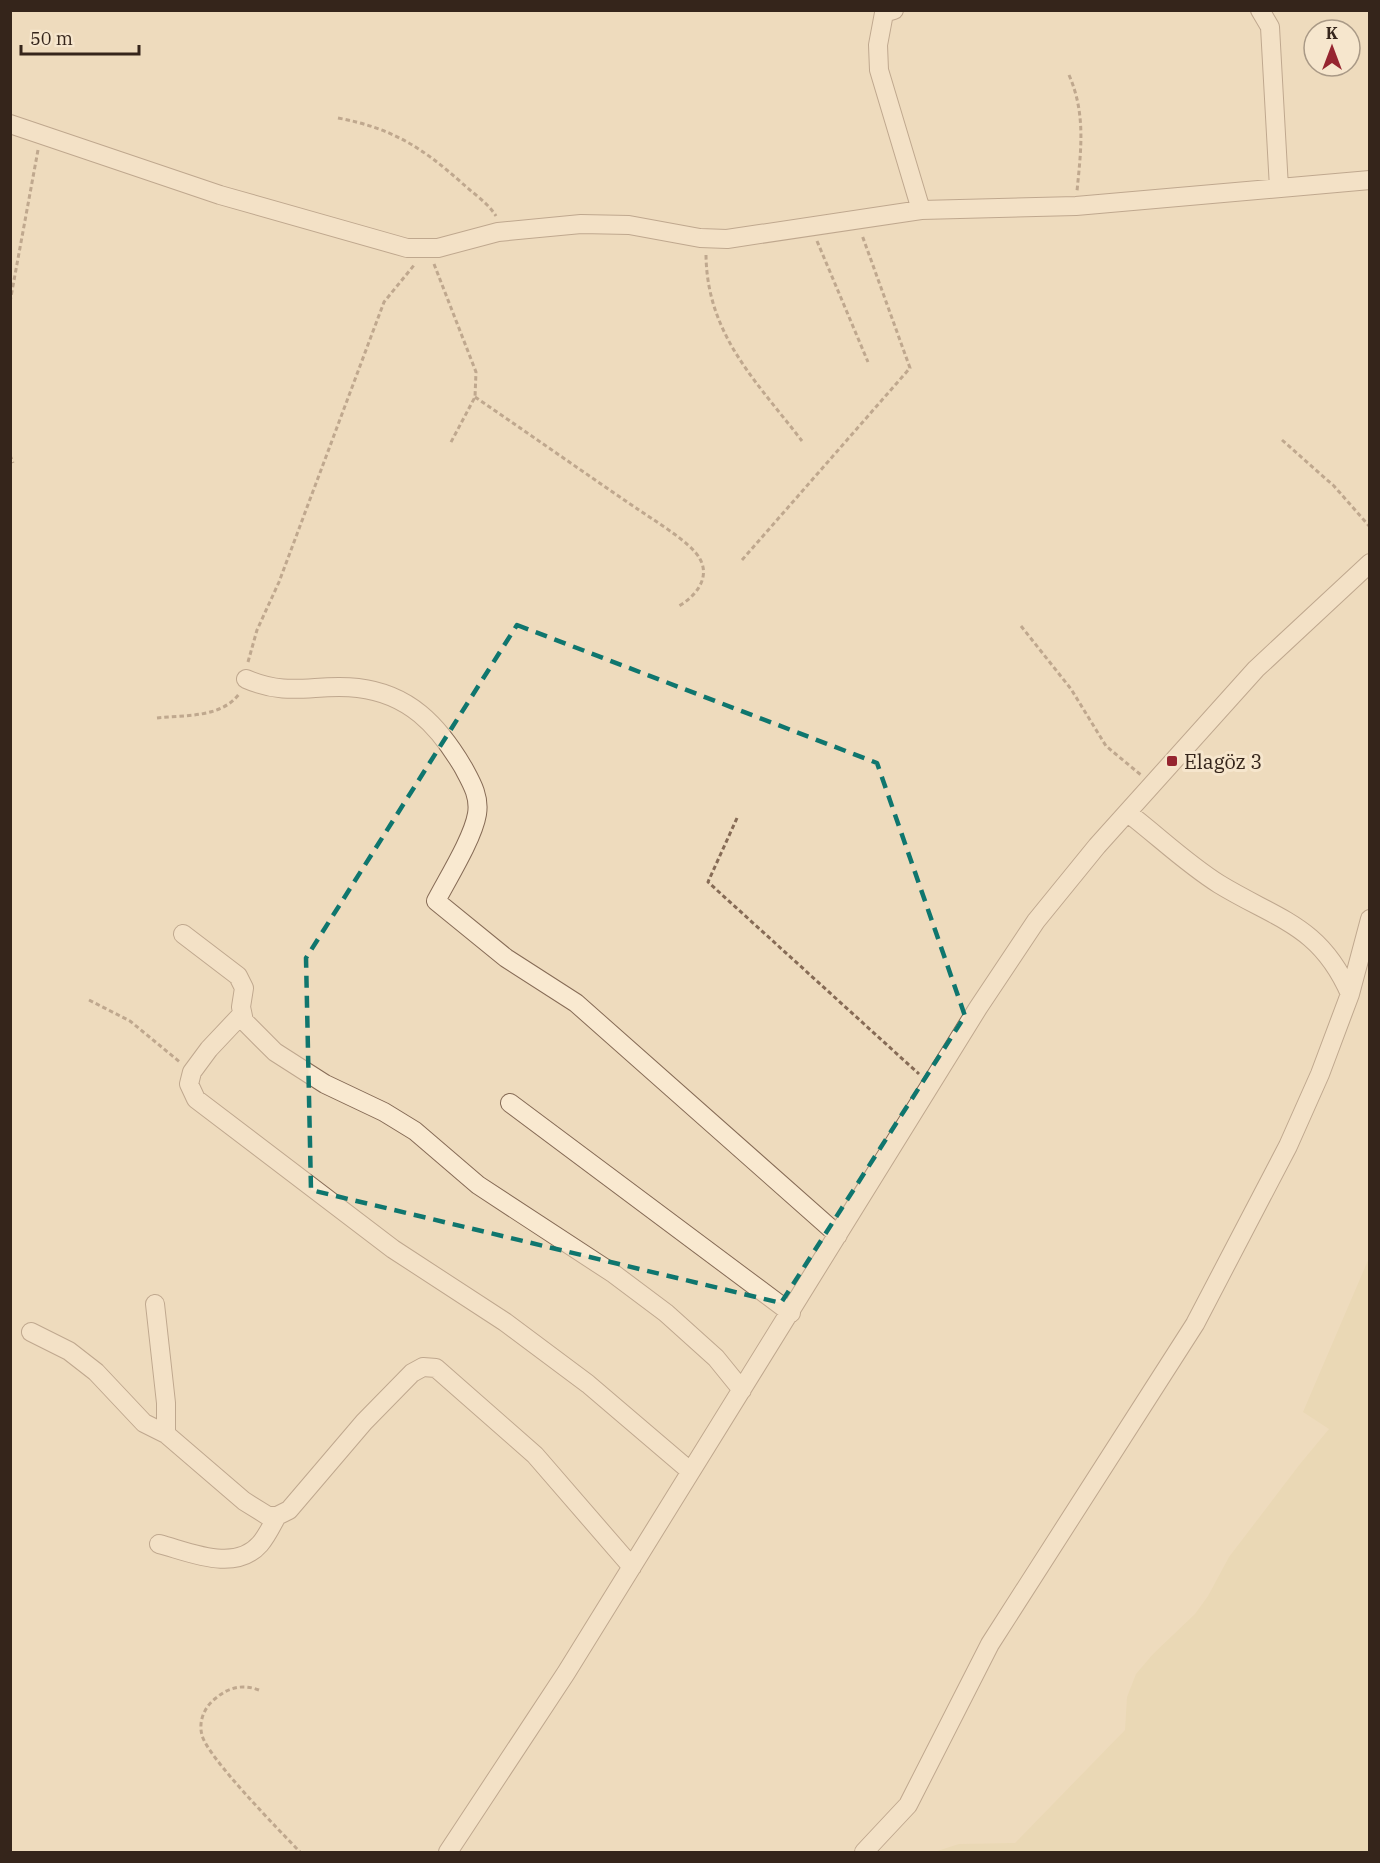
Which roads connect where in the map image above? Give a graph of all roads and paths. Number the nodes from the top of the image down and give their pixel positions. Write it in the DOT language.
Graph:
graph roads {
  1 [pos="1260,10"];
  2 [pos="882,11"];
  3 [pos="1069,75"];
  4 [pos="338,118"];
  5 [pos="10,124"];
  6 [pos="41,134"];
  7 [pos="1370,180"];
  8 [pos="1279,188"];
  9 [pos="1076,206"];
  10 [pos="921,210"];
  11 [pos="856,219"];
  12 [pos="811,226"];
  13 [pos="505,231"];
  14 [pos="708,238"];
  15 [pos="428,249"];
  16 [pos="10,302"];
  17 [pos="868,362"];
  18 [pos="475,397"];
  19 [pos="1282,440"];
  20 [pos="802,441"];
  21 [pos="450,444"];
  22 [pos="10,455"];
  23 [pos="13,463"];
  24 [pos="1370,527"];
  25 [pos="742,560"];
  26 [pos="1370,563"];
  27 [pos="677,607"];
  28 [pos="1021,626"];
  29 [pos="246,680"];
  30 [pos="157,718"];
  31 [pos="1152,784"];
  32 [pos="1128,813"];
  33 [pos="737,818"];
  34 [pos="1370,919"];
  35 [pos="183,934"];
  36 [pos="1350,994"];
  37 [pos="89,1000"];
  38 [pos="242,1014"];
  39 [pos="192,1072"];
  40 [pos="931,1084"];
  41 [pos="510,1103"];
  42 [pos="838,1235"];
  43 [pos="155,1305"];
  44 [pos="790,1313"];
  45 [pos="31,1332"];
  46 [pos="742,1390"];
  47 [pos="166,1434"];
  48 [pos="690,1471"];
  49 [pos="277,1516"];
  50 [pos="159,1544"];
  51 [pos="632,1567"];
  52 [pos="259,1690"];
  53 [pos="300,1852"];
  54 [pos="448,1852"];
  55 [pos="864,1852"];
  1 -- 8 [label="street"];
  2 -- 10 [label="street"];
  3 -- 9 [label="path"];
  4 -- 13 [label="path"];
  5 -- 6 [label="street"];
  6 -- 15 [label="street"];
  6 -- 16 [label="path"];
  7 -- 8 [label="street"];
  8 -- 9 [label="street"];
  9 -- 10 [label="street"];
  10 -- 11 [label="street"];
  11 -- 12 [label="street"];
  11 -- 25 [label="path"];
  12 -- 14 [label="street"];
  12 -- 17 [label="path"];
  13 -- 14 [label="street"];
  13 -- 15 [label="street"];
  14 -- 20 [label="path"];
  15 -- 18 [label="path"];
  15 -- 29 [label="path"];
  18 -- 21 [label="path"];
  18 -- 27 [label="path"];
  19 -- 24 [label="path"];
  22 -- 23 [label="path"];
  26 -- 31 [label="street"];
  28 -- 31 [label="path"];
  29 -- 30 [label="path"];
  29 -- 42 [label="street"];
  31 -- 32 [label="street"];
  32 -- 36 [label="street"];
  32 -- 40 [label="street"];
  33 -- 40 [label="path"];
  34 -- 36 [label="street"];
  35 -- 38 [label="street"];
  36 -- 55 [label="street"];
  37 -- 39 [label="path"];
  38 -- 39 [label="street"];
  38 -- 46 [label="street"];
  39 -- 48 [label="street"];
  40 -- 42 [label="street"];
  41 -- 44 [label="street"];
  42 -- 44 [label="street"];
  43 -- 47 [label="street"];
  44 -- 46 [label="street"];
  45 -- 47 [label="street"];
  46 -- 48 [label="street"];
  47 -- 49 [label="street"];
  48 -- 51 [label="street"];
  49 -- 50 [label="street"];
  49 -- 51 [label="street"];
  51 -- 54 [label="street"];
  52 -- 53 [label="path"];
}
